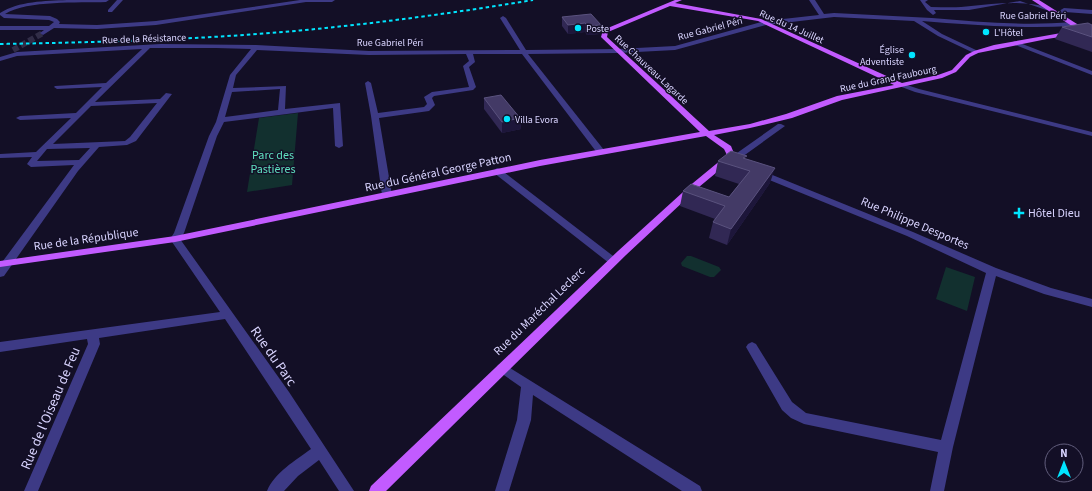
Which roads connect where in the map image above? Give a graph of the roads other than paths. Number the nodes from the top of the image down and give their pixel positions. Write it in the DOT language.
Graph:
graph roads {
  1 [pos="106,0"];
  2 [pos="120,0"];
  3 [pos="308,0"];
  4 [pos="332,0"];
  5 [pos="679,0"];
  6 [pos="812,0"];
  7 [pos="925,0"];
  8 [pos="1020,0"];
  9 [pos="1035,0"];
  10 [pos="1042,0"];
  11 [pos="58,1"];
  12 [pos="670,4"];
  13 [pos="929,9"];
  14 [pos="1049,9"];
  15 [pos="110,11"];
  16 [pos="1092,12"];
  17 [pos="1060,14"];
  18 [pos="822,16"];
  19 [pos="502,18"];
  20 [pos="915,19"];
  21 [pos="940,20"];
  22 [pos="766,23"];
  23 [pos="1072,24"];
  24 [pos="52,27"];
  25 [pos="0,28"];
  26 [pos="1092,30"];
  27 [pos="1084,31"];
  28 [pos="43,33"];
  29 [pos="1092,35"];
  30 [pos="1015,43"];
  31 [pos="220,46"];
  32 [pos="148,47"];
  33 [pos="256,47"];
  34 [pos="280,48"];
  35 [pos="618,51"];
  36 [pos="168,52"];
  37 [pos="469,52"];
  38 [pos="524,52"];
  39 [pos="976,52"];
  40 [pos="0,59"];
  41 [pos="1092,73"];
  42 [pos="368,83"];
  43 [pos="108,85"];
  44 [pos="901,85"];
  45 [pos="57,87"];
  46 [pos="229,90"];
  47 [pos="168,94"];
  48 [pos="163,101"];
  49 [pos="88,104"];
  50 [pos="281,112"];
  51 [pos="77,115"];
  52 [pos="375,116"];
  53 [pos="20,118"];
  54 [pos="220,120"];
  55 [pos="782,126"];
  56 [pos="723,132"];
  57 [pos="707,134"];
  58 [pos="1092,134"];
  59 [pos="97,145"];
  60 [pos="724,145"];
  61 [pos="339,146"];
  62 [pos="46,147"];
  63 [pos="601,152"];
  64 [pos="37,154"];
  65 [pos="0,156"];
  66 [pos="730,158"];
  67 [pos="84,160"];
  68 [pos="739,164"];
  69 [pos="752,170"];
  70 [pos="497,172"];
  71 [pos="387,194"];
  72 [pos="175,239"];
  73 [pos="613,261"];
  74 [pos="4,263"];
  75 [pos="992,271"];
  76 [pos="0,274"];
  77 [pos="1092,303"];
  78 [pos="227,315"];
  79 [pos="93,335"];
  80 [pos="0,347"];
  81 [pos="752,347"];
  82 [pos="502,368"];
  83 [pos="528,385"];
  84 [pos="946,447"];
  85 [pos="320,451"];
  86 [pos="31,491"];
  87 [pos="274,491"];
  88 [pos="347,491"];
  89 [pos="376,491"];
  90 [pos="502,491"];
  91 [pos="695,491"];
  92 [pos="937,491"];
  1 -- 11 [label="street"];
  2 -- 15 [label="street"];
  3 -- 4 [label="street"];
  3 -- 24 [label="street"];
  5 -- 12 [label="main road"];
  6 -- 18 [label="street"];
  7 -- 13 [label="street"];
  8 -- 13 [label="street"];
  8 -- 14 [label="street"];
  9 -- 14 [label="main road"];
  10 -- 17 [label="street"];
  11 -- 24 [label="street"];
  12 -- 22 [label="main road, Rue du 14 Juillet"];
  12 -- 35 [label="main road, Rue Chauveau-Lagarde"];
  13 -- 21 [label="street"];
  14 -- 17 [label="main road"];
  16 -- 17 [label="street"];
  17 -- 23 [label="main road"];
  17 -- 26 [label="main road"];
  18 -- 20 [label="street, Rue Gabriel Péri"];
  18 -- 22 [label="street, Rue Gabriel Péri"];
  19 -- 38 [label="street"];
  20 -- 21 [label="street, Rue Gabriel Péri"];
  20 -- 39 [label="street"];
  21 -- 23 [label="street, Rue Gabriel Péri"];
  22 -- 35 [label="street, Rue Gabriel Péri"];
  22 -- 44 [label="main road, Rue du 14 Juillet"];
  23 -- 27 [label="main road"];
  24 -- 25 [label="street"];
  24 -- 28 [label="street"];
  26 -- 27 [label="main road, Rue du Grand Faubourg"];
  27 -- 29 [label="main road"];
  27 -- 30 [label="main road, Rue du Grand Faubourg"];
  30 -- 39 [label="main road, Rue du Grand Faubourg"];
  30 -- 41 [label="street"];
  31 -- 32 [label="street, Rue de la Résistance"];
  31 -- 33 [label="street, Rue de la Résistance"];
  31 -- 36 [label="street"];
  32 -- 40 [label="street, Rue de la Résistance"];
  32 -- 43 [label="street"];
  33 -- 34 [label="street, Rue de la Résistance"];
  33 -- 46 [label="street"];
  34 -- 37 [label="street, Rue Gabriel Péri"];
  35 -- 38 [label="street, Rue Gabriel Péri"];
  35 -- 57 [label="main road, Rue Chauveau-Lagarde"];
  37 -- 38 [label="street, Rue Gabriel Péri"];
  37 -- 52 [label="street"];
  38 -- 63 [label="street"];
  39 -- 44 [label="main road, Rue du Grand Faubourg"];
  42 -- 52 [label="street"];
  43 -- 45 [label="street"];
  43 -- 49 [label="street"];
  44 -- 56 [label="main road, Rue du Grand Faubourg"];
  44 -- 58 [label="street"];
  46 -- 50 [label="street"];
  46 -- 54 [label="street"];
  47 -- 48 [label="street"];
  48 -- 49 [label="street"];
  48 -- 59 [label="street"];
  49 -- 51 [label="street"];
  50 -- 54 [label="street"];
  50 -- 61 [label="street"];
  51 -- 53 [label="street"];
  51 -- 62 [label="street"];
  52 -- 71 [label="street"];
  54 -- 72 [label="street"];
  55 -- 66 [label="street"];
  56 -- 57 [label="main road, Rue du Grand Faubourg"];
  56 -- 60 [label="main road"];
  57 -- 60 [label="main road, Rue Chauveau-Lagarde"];
  57 -- 63 [label="main road, Rue du Général George Patton"];
  59 -- 62 [label="street"];
  59 -- 67 [label="street"];
  60 -- 66 [label="main road"];
  62 -- 64 [label="street"];
  63 -- 70 [label="main road, Rue du Général George Patton"];
  64 -- 65 [label="street"];
  64 -- 67 [label="street"];
  66 -- 68 [label="street"];
  66 -- 73 [label="main road, Rue du Maréchal Leclerc"];
  67 -- 74 [label="street"];
  69 -- 75 [label="street, Rue Philippe Desportes"];
  70 -- 71 [label="main road, Rue du Général George Patton"];
  70 -- 73 [label="street"];
  71 -- 72 [label="main road, Rue du Général George Patton"];
  72 -- 74 [label="main road, Rue de la République"];
  72 -- 78 [label="street, Rue du Parc"];
  73 -- 82 [label="main road, Rue du Maréchal Leclerc"];
  74 -- 76 [label="street"];
  75 -- 77 [label="street, Rue Philippe Desportes"];
  75 -- 84 [label="street"];
  78 -- 79 [label="street"];
  78 -- 85 [label="street, Rue du Parc"];
  79 -- 80 [label="street, Rue de l'Oiseau de Feu"];
  79 -- 86 [label="street, Rue de l'Oiseau de Feu"];
  81 -- 84 [label="street"];
  82 -- 83 [label="street"];
  82 -- 89 [label="main road, Rue du Maréchal Leclerc"];
  83 -- 90 [label="street"];
  83 -- 91 [label="street"];
  84 -- 92 [label="street"];
  85 -- 87 [label="street"];
  85 -- 88 [label="street, Rue du Parc"];
}
